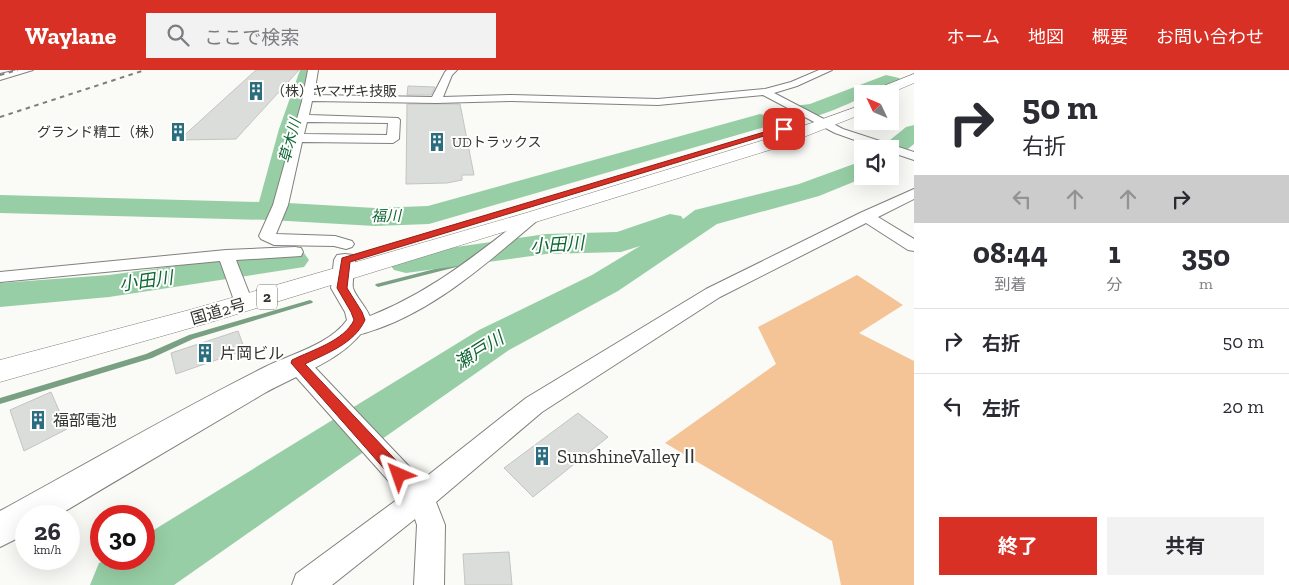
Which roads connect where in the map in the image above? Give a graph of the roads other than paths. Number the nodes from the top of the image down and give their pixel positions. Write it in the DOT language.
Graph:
graph roads {
  1 [pos="28,70"];
  2 [pos="313,70"];
  3 [pos="452,70"];
  4 [pos="827,70"];
  5 [pos="0,77"];
  6 [pos="914,78"];
  7 [pos="897,85"];
  8 [pos="914,88"];
  9 [pos="765,92"];
  10 [pos="899,94"];
  11 [pos="309,98"];
  12 [pos="436,100"];
  13 [pos="854,103"];
  14 [pos="854,111"];
  15 [pos="303,118"];
  16 [pos="818,119"];
  17 [pos="297,138"];
  18 [pos="914,156"];
  19 [pos="914,193"];
  20 [pos="865,216"];
  21 [pos="533,217"];
  22 [pos="914,246"];
  23 [pos="345,259"];
  24 [pos="0,277"];
  25 [pos="234,277"];
  26 [pos="355,329"];
  27 [pos="0,353"];
  28 [pos="303,370"];
  29 [pos="0,371"];
  30 [pos="417,494"];
  31 [pos="0,530"];
  32 [pos="307,585"];
  33 [pos="429,585"];
  1 -- 5 [label="street"];
  2 -- 11 [label="street"];
  3 -- 12 [label="street"];
  4 -- 9 [label="street"];
  6 -- 7 [label="highway"];
  8 -- 10 [label="highway"];
  9 -- 12 [label="street"];
  9 -- 16 [label="street"];
  11 -- 12 [label="street"];
  11 -- 15 [label="street"];
  13 -- 16 [label="highway, 国道2号 / 2"];
  14 -- 16 [label="highway, 国道2号 / 2"];
  15 -- 17 [label="street"];
  15 -- 17 [label="street"];
  16 -- 18 [label="street"];
  16 -- 21 [label="highway, 国道2号 / 2"];
  16 -- 23 [label="highway, 国道2号 / 2"];
  17 -- 23 [label="street"];
  19 -- 20 [label="street"];
  20 -- 22 [label="street"];
  20 -- 30 [label="street"];
  21 -- 23 [label="highway, 国道2号 / 2"];
  21 -- 26 [label="street"];
  23 -- 25 [label="highway, 国道2号 / 2"];
  23 -- 25 [label="street"];
  23 -- 26 [label="street"];
  24 -- 25 [label="street"];
  25 -- 27 [label="highway, 国道2号 / 2"];
  25 -- 29 [label="highway, 国道2号 / 2"];
  26 -- 28 [label="street"];
  28 -- 30 [label="street"];
  28 -- 31 [label="street"];
  30 -- 32 [label="street"];
  30 -- 33 [label="street"];
}
